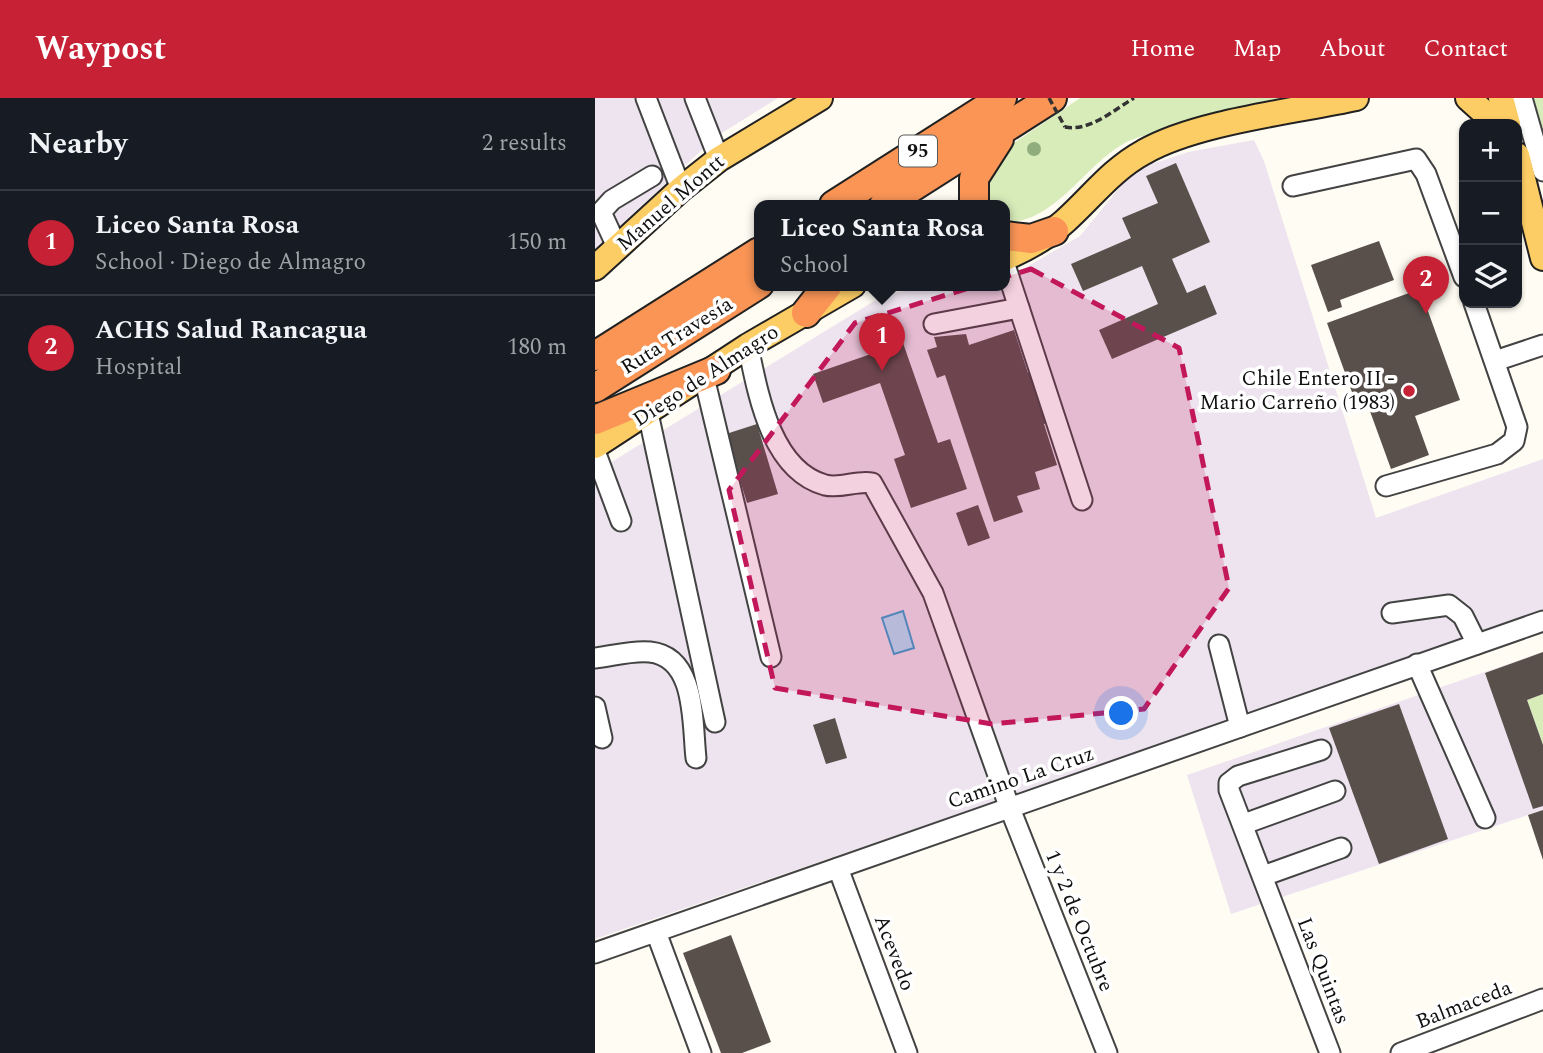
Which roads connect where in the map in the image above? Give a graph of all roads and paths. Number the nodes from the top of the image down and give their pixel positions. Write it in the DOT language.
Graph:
graph roads {
  1 [pos="646,98"];
  2 [pos="695,98"];
  3 [pos="820,98"];
  4 [pos="1051,98"];
  5 [pos="1135,98"];
  6 [pos="1356,98"];
  7 [pos="1468,98"];
  8 [pos="1501,98"];
  9 [pos="1522,98"];
  10 [pos="1010,109"];
  11 [pos="1491,119"];
  12 [pos="1507,119"];
  13 [pos="719,159"];
  14 [pos="1543,171"];
  15 [pos="1522,174"];
  16 [pos="652,176"];
  17 [pos="1293,186"];
  18 [pos="681,189"];
  19 [pos="902,196"];
  20 [pos="843,200"];
  21 [pos="973,200"];
  22 [pos="598,204"];
  23 [pos="1054,231"];
  24 [pos="1010,237"];
  25 [pos="1542,250"];
  26 [pos="754,255"];
  27 [pos="1010,255"];
  28 [pos="602,256"];
  29 [pos="1459,263"];
  30 [pos="1010,280"];
  31 [pos="754,287"];
  32 [pos="823,291"];
  33 [pos="843,291"];
  34 [pos="1019,307"];
  35 [pos="1476,308"];
  36 [pos="806,313"];
  37 [pos="934,324"];
  38 [pos="1543,345"];
  39 [pos="748,346"];
  40 [pos="595,356"];
  41 [pos="1495,361"];
  42 [pos="710,373"];
  43 [pos="595,388"];
  44 [pos="648,413"];
  45 [pos="595,420"];
  46 [pos="595,448"];
  47 [pos="1386,486"];
  48 [pos="1082,500"];
  49 [pos="621,521"];
  50 [pos="1392,613"];
  51 [pos="1543,621"];
  52 [pos="1477,644"];
  53 [pos="1219,645"];
  54 [pos="771,657"];
  55 [pos="595,658"];
  56 [pos="1417,664"];
  57 [pos="595,707"];
  58 [pos="715,722"];
  59 [pos="1240,727"];
  60 [pos="602,737"];
  61 [pos="1321,750"];
  62 [pos="697,758"];
  63 [pos="1335,791"];
  64 [pos="1009,806"];
  65 [pos="1485,818"];
  66 [pos="1244,824"];
  67 [pos="1341,848"];
  68 [pos="838,868"];
  69 [pos="1263,876"];
  70 [pos="656,932"];
  71 [pos="595,953"];
  72 [pos="1543,999"];
  73 [pos="701,1053"];
  74 [pos="907,1053"];
  75 [pos="1107,1053"];
  76 [pos="1330,1053"];
  77 [pos="1401,1053"];
  1 -- 18 [label="street"];
  2 -- 13 [label="street"];
  3 -- 13 [label="main road, Manuel Montt"];
  4 -- 5 [label="path, bridge"];
  4 -- 10 [label="highway, 95"];
  6 -- 23 [label="main road"];
  7 -- 11 [label="main road"];
  8 -- 12 [label="main road"];
  9 -- 14 [label="street"];
  10 -- 19 [label="highway, 95"];
  10 -- 20 [label="highway, 95"];
  10 -- 21 [label="highway"];
  13 -- 18 [label="main road, Manuel Montt"];
  15 -- 25 [label="main road"];
  16 -- 22 [label="street"];
  17 -- 29 [label="street"];
  18 -- 28 [label="main road, Manuel Montt"];
  22 -- 28 [label="street"];
  23 -- 24 [label="highway"];
  23 -- 27 [label="main road"];
  26 -- 40 [label="highway, Ruta Travesía"];
  30 -- 34 [label="street"];
  31 -- 43 [label="highway, Ruta Travesía"];
  32 -- 36 [label="highway"];
  33 -- 36 [label="main road, Diego de Almagro"];
  34 -- 37 [label="street"];
  34 -- 48 [label="street"];
  35 -- 41 [label="street"];
  36 -- 39 [label="main road, Diego de Almagro"];
  38 -- 41 [label="street"];
  39 -- 42 [label="main road, Diego de Almagro"];
  39 -- 64 [label="street, 1 y 2 de Octubre"];
  41 -- 47 [label="street"];
  42 -- 44 [label="main road, Diego de Almagro"];
  42 -- 45 [label="highway"];
  42 -- 54 [label="street"];
  44 -- 46 [label="main road, Diego de Almagro"];
  44 -- 58 [label="street"];
  46 -- 49 [label="street"];
  50 -- 52 [label="street"];
  51 -- 52 [label="street, Camino La Cruz"];
  52 -- 56 [label="street, Camino La Cruz"];
  53 -- 59 [label="street"];
  55 -- 62 [label="street"];
  56 -- 59 [label="street, Camino La Cruz"];
  56 -- 65 [label="street"];
  57 -- 60 [label="street"];
  59 -- 64 [label="street, Camino La Cruz"];
  61 -- 66 [label="street, Las Quintas"];
  63 -- 66 [label="street"];
  64 -- 68 [label="street, Camino La Cruz"];
  64 -- 75 [label="street, 1 y 2 de Octubre"];
  66 -- 69 [label="street, Las Quintas"];
  67 -- 69 [label="street"];
  68 -- 70 [label="street, Camino La Cruz"];
  68 -- 74 [label="street, Acevedo"];
  69 -- 76 [label="street, Las Quintas"];
  70 -- 71 [label="street, Camino La Cruz"];
  70 -- 73 [label="street"];
  72 -- 77 [label="street, Balmaceda"];
}
